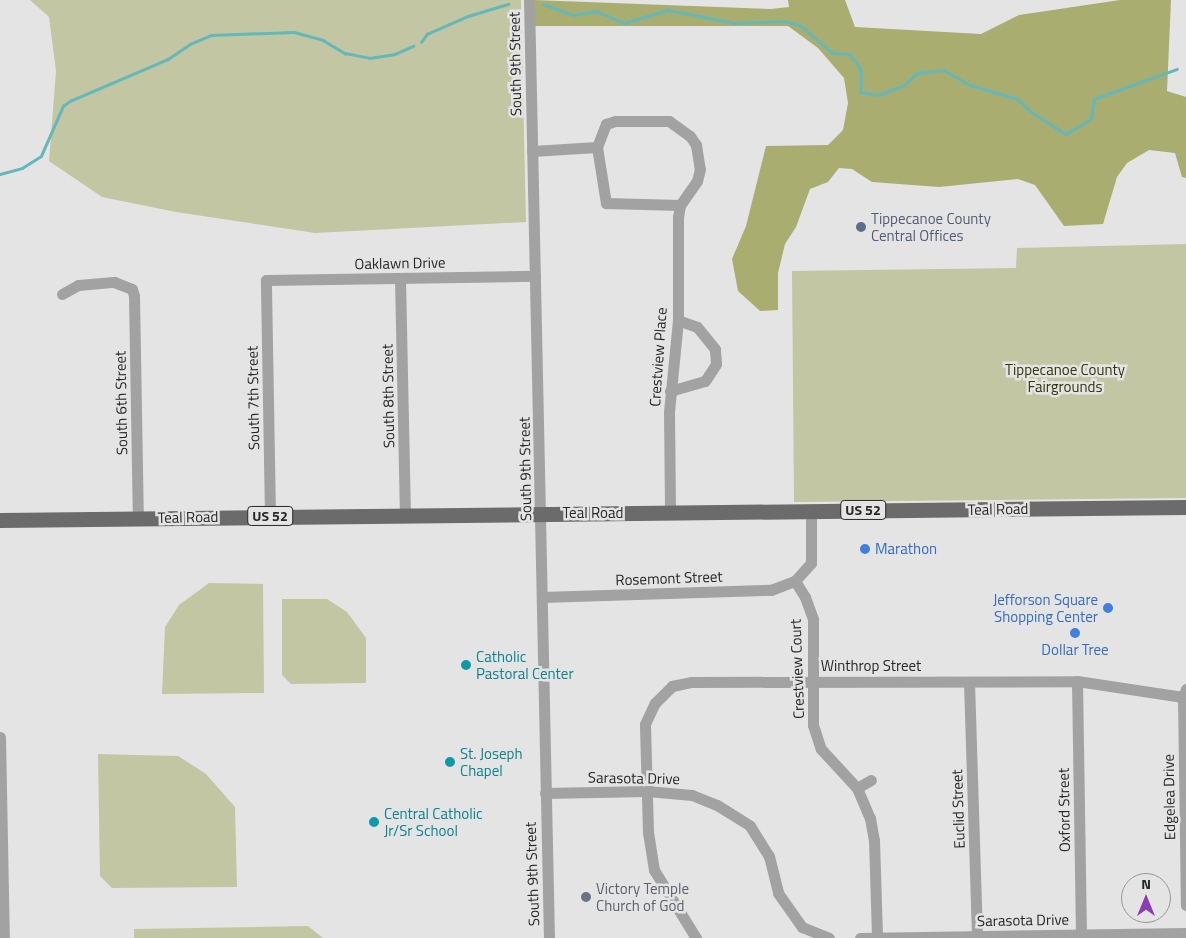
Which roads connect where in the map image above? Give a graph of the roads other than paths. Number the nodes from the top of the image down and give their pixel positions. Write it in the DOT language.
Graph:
graph roads {
  1 [pos="529,0"];
  2 [pos="598,146"];
  3 [pos="532,150"];
  4 [pos="680,204"];
  5 [pos="536,276"];
  6 [pos="400,278"];
  7 [pos="266,280"];
  8 [pos="62,294"];
  9 [pos="678,320"];
  10 [pos="670,391"];
  11 [pos="1186,507"];
  12 [pos="811,511"];
  13 [pos="670,512"];
  14 [pos="540,513"];
  15 [pos="405,514"];
  16 [pos="270,516"];
  17 [pos="138,518"];
  18 [pos="0,520"];
  19 [pos="795,581"];
  20 [pos="542,597"];
  21 [pos="813,681"];
  22 [pos="1077,681"];
  23 [pos="969,682"];
  24 [pos="1184,693"];
  25 [pos="0,737"];
  26 [pos="871,780"];
  27 [pos="857,788"];
  28 [pos="647,791"];
  29 [pos="545,793"];
  30 [pos="1186,905"];
  31 [pos="1186,933"];
  32 [pos="977,936"];
  33 [pos="1081,936"];
  34 [pos="878,937"];
  35 [pos="4,938"];
  36 [pos="549,938"];
  37 [pos="696,938"];
  38 [pos="829,938"];
  39 [pos="860,938"];
  1 -- 3 [label="street, South 9th Street"];
  2 -- 3 [label="street"];
  2 -- 4 [label="street"];
  2 -- 4 [label="street"];
  3 -- 5 [label="street, South 9th Street"];
  4 -- 9 [label="street, Crestview Place"];
  5 -- 6 [label="street, Oaklawn Drive"];
  5 -- 14 [label="street, South 9th Street"];
  6 -- 7 [label="street, Oaklawn Drive"];
  6 -- 15 [label="street, South 8th Street"];
  7 -- 16 [label="street, South 7th Street"];
  8 -- 17 [label="street, South 6th Street"];
  9 -- 10 [label="street, Crestview Place"];
  9 -- 10 [label="street"];
  10 -- 13 [label="street, Crestview Place"];
  11 -- 12 [label="main road, Teal Road / US 52"];
  12 -- 13 [label="main road, Teal Road / US 52"];
  12 -- 19 [label="street"];
  13 -- 14 [label="main road, Teal Road / US 52"];
  14 -- 15 [label="main road, Teal Road / US 52"];
  14 -- 20 [label="street, South 9th Street"];
  15 -- 16 [label="main road, Teal Road / US 52"];
  16 -- 17 [label="main road, Teal Road / US 52"];
  17 -- 18 [label="main road, Teal Road / US 52"];
  19 -- 20 [label="street, Rosemont Street"];
  19 -- 21 [label="street, Crestview Court"];
  20 -- 29 [label="street, South 9th Street"];
  21 -- 23 [label="street, Winthrop Street"];
  21 -- 27 [label="street, Crestview Court"];
  21 -- 28 [label="street, Winthrop Street"];
  22 -- 23 [label="street, Winthrop Street"];
  22 -- 24 [label="street, Winthrop Street"];
  22 -- 33 [label="street, Oxford Street"];
  23 -- 32 [label="street, Euclid Street"];
  24 -- 30 [label="street, Edgelea Drive"];
  25 -- 35 [label="street"];
  26 -- 27 [label="street"];
  27 -- 34 [label="street, Crestview Court"];
  28 -- 29 [label="street, Sarasota Drive"];
  28 -- 37 [label="street, Winthrop Street"];
  28 -- 38 [label="street, Sarasota Drive"];
  29 -- 36 [label="street, South 9th Street"];
  31 -- 33 [label="street, Sarasota Drive"];
  32 -- 33 [label="street, Sarasota Drive"];
  32 -- 34 [label="street, Sarasota Drive"];
  34 -- 39 [label="street, Sarasota Drive"];
}
